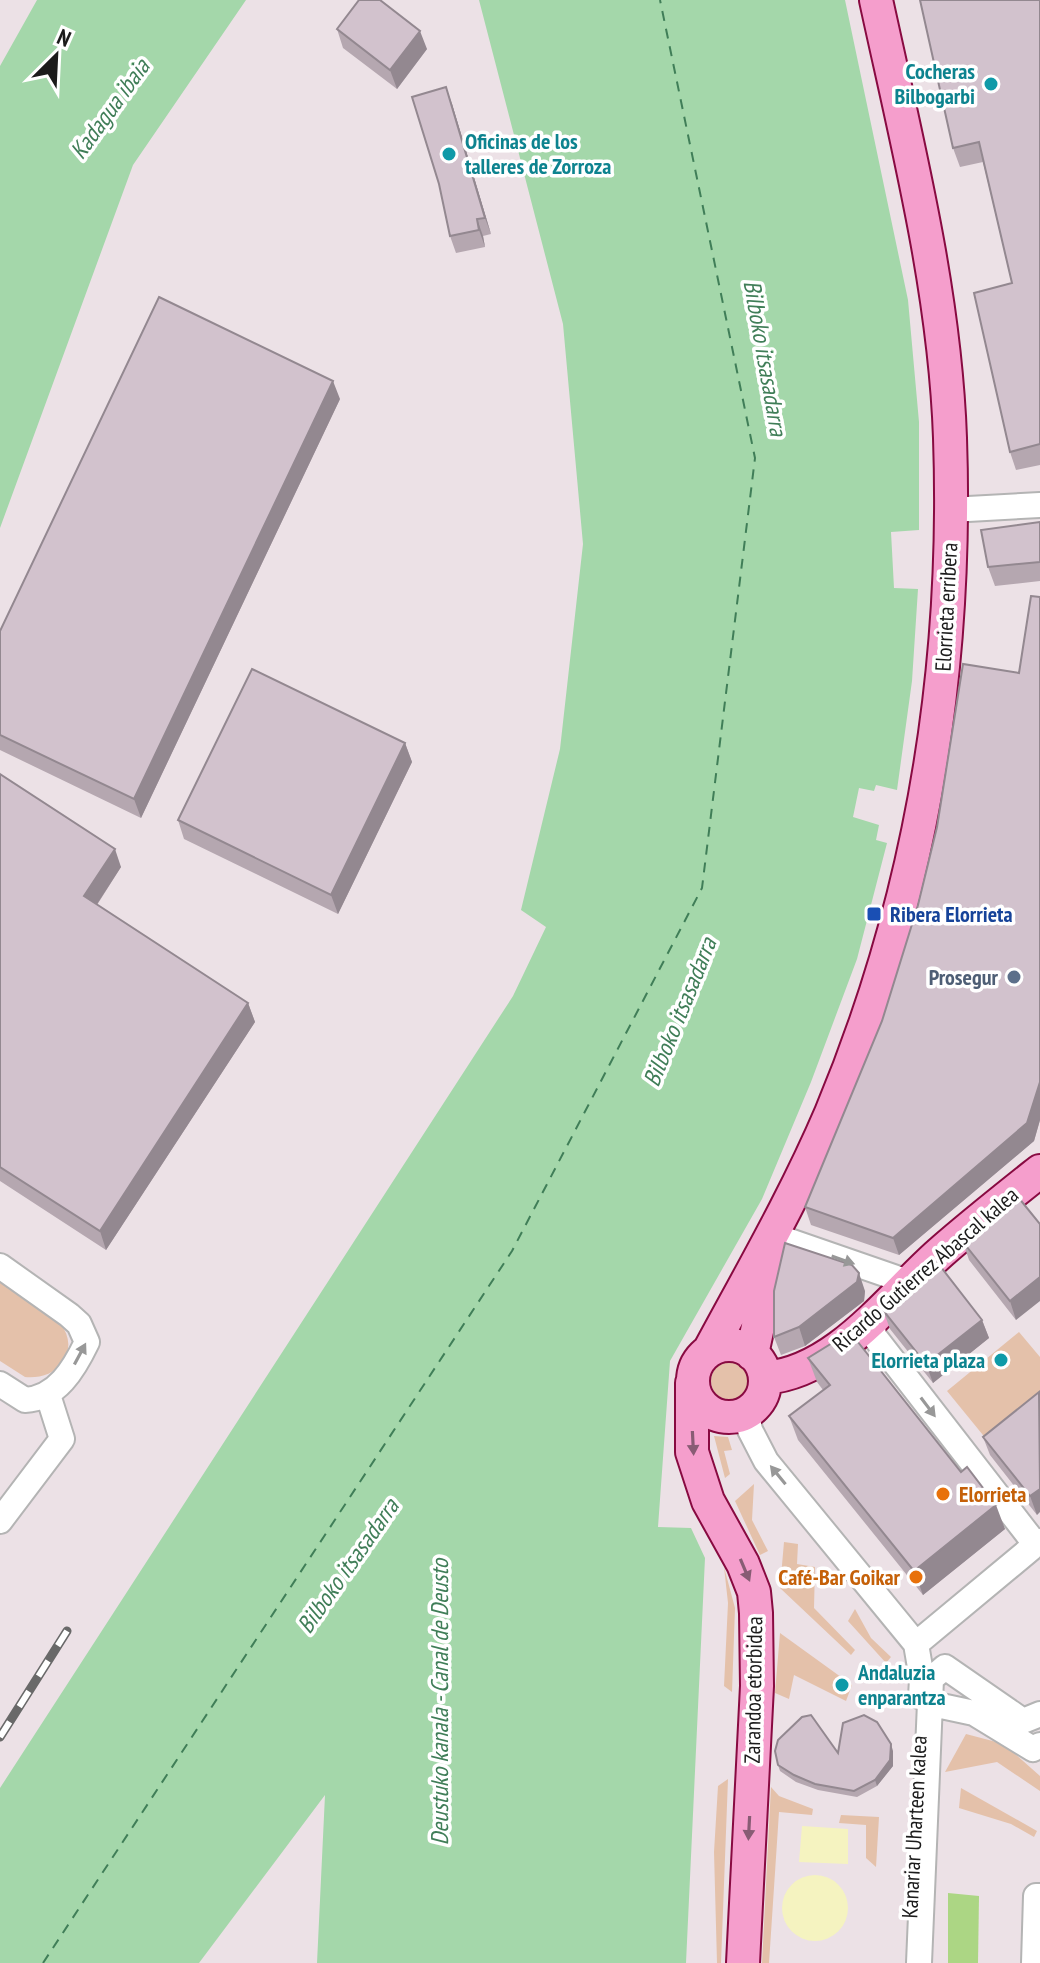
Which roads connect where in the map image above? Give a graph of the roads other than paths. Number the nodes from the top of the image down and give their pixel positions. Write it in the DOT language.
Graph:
graph roads {
  1 [pos="882,1"];
  2 [pos="1040,505"];
  3 [pos="950,510"];
  4 [pos="1040,1171"];
  5 [pos="792,1197"];
  6 [pos="778,1237"];
  7 [pos="0,1266"];
  8 [pos="908,1282"];
  9 [pos="872,1319"];
  10 [pos="709,1351"];
  11 [pos="759,1366"];
  12 [pos="692,1383"];
  13 [pos="0,1384"];
  14 [pos="48,1395"];
  15 [pos="747,1413"];
  16 [pos="0,1521"];
  17 [pos="1038,1543"];
  18 [pos="916,1644"];
  19 [pos="932,1704"];
  20 [pos="1040,1714"];
  21 [pos="1040,1745"];
  22 [pos="1040,1896"];
  23 [pos="743,1963"];
  24 [pos="908,1963"];
  25 [pos="919,1963"];
  26 [pos="1034,1963"];
  1 -- 3 [label="main road, Elorrieta erribera"];
  2 -- 3 [label="street"];
  3 -- 5 [label="main road, Elorrieta erribera"];
  4 -- 8 [label="main road, Ricardo Gutierrez Abascal kalea"];
  5 -- 6 [label="main road"];
  5 -- 10 [label="main road"];
  6 -- 8 [label="street, one-way"];
  6 -- 11 [label="main road"];
  14 -- 7 [label="street, one-way"];
  8 -- 9 [label="main road, Ricardo Gutierrez Abascal kalea"];
  9 -- 11 [label="main road, Ricardo Gutierrez Abascal kalea"];
  9 -- 17 [label="street, one-way"];
  10 -- 11 [label="main road"];
  10 -- 12 [label="main road"];
  11 -- 15 [label="main road"];
  12 -- 15 [label="main road"];
  12 -- 23 [label="main road, Zarandoa etorbidea, one-way"];
  13 -- 14 [label="street"];
  14 -- 16 [label="street"];
  18 -- 15 [label="street, one-way"];
  17 -- 18 [label="street"];
  18 -- 24 [label="street, Kanariar Uharteen kalea"];
  19 -- 21 [label="street"];
  20 -- 25 [label="street"];
  22 -- 26 [label="street"];
}
